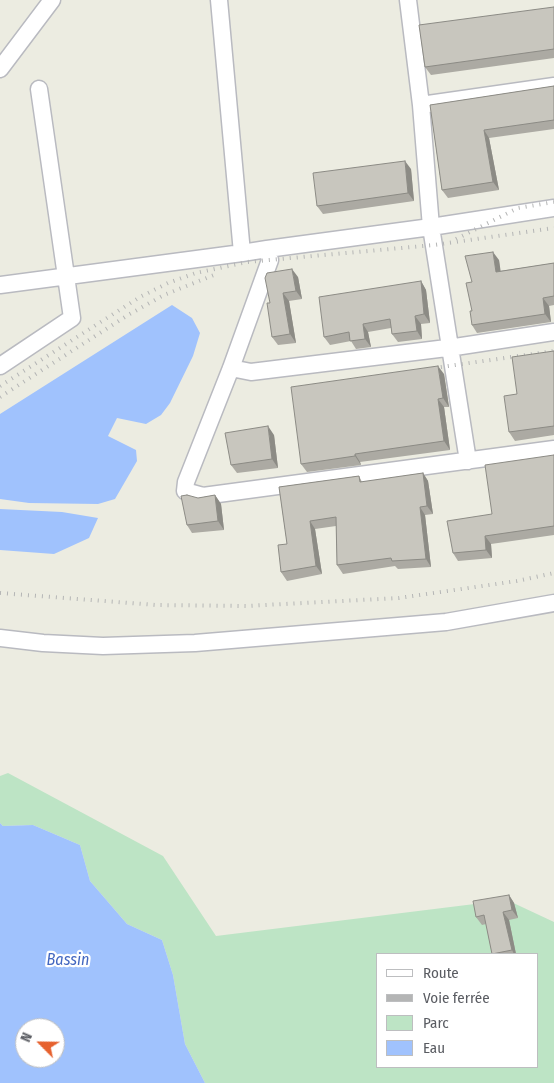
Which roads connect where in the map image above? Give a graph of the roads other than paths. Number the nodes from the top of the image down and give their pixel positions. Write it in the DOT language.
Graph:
graph roads {
  1 [pos="52,0"];
  2 [pos="219,0"];
  3 [pos="408,0"];
  4 [pos="0,69"];
  5 [pos="554,86"];
  6 [pos="39,88"];
  7 [pos="421,105"];
  8 [pos="554,208"];
  9 [pos="432,227"];
  10 [pos="267,249"];
  11 [pos="242,253"];
  12 [pos="66,276"];
  13 [pos="0,285"];
  14 [pos="554,332"];
  15 [pos="450,348"];
  16 [pos="0,366"];
  17 [pos="231,368"];
  18 [pos="554,448"];
  19 [pos="468,460"];
  20 [pos="554,603"];
  21 [pos="0,638"];
  1 -- 4 [label="street"];
  2 -- 11 [label="street"];
  3 -- 7 [label="street"];
  5 -- 7 [label="street"];
  6 -- 12 [label="street"];
  7 -- 9 [label="street"];
  8 -- 9 [label="street"];
  9 -- 10 [label="street"];
  9 -- 15 [label="street"];
  10 -- 11 [label="street"];
  10 -- 17 [label="street"];
  11 -- 12 [label="street"];
  12 -- 13 [label="street"];
  12 -- 16 [label="street"];
  14 -- 15 [label="street"];
  15 -- 17 [label="street"];
  15 -- 19 [label="street"];
  17 -- 19 [label="street"];
  18 -- 19 [label="street"];
  20 -- 21 [label="street"];
}
